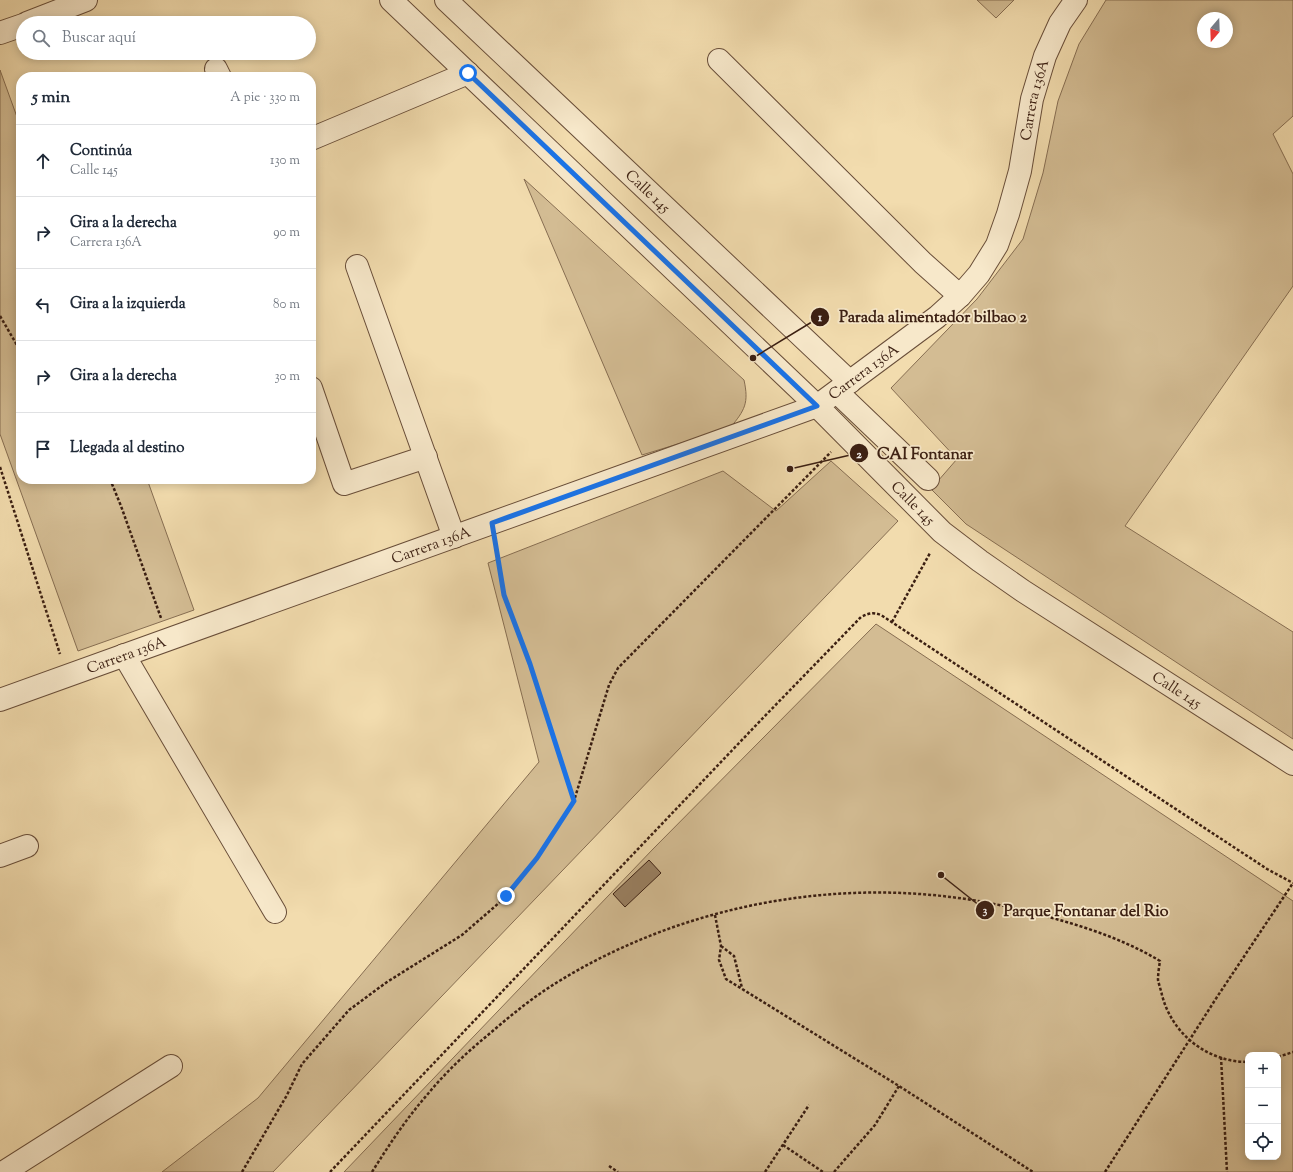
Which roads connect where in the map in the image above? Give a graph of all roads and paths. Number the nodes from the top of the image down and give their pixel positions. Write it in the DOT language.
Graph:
graph roads {
  1 [pos="86,0"];
  2 [pos="390,0"];
  3 [pos="1076,0"];
  4 [pos="453,2"];
  5 [pos="45,16"];
  6 [pos="16,27"];
  7 [pos="0,33"];
  8 [pos="719,60"];
  9 [pos="468,73"];
  10 [pos="316,137"];
  11 [pos="357,266"];
  12 [pos="960,296"];
  13 [pos="0,316"];
  14 [pos="16,343"];
  15 [pos="843,387"];
  16 [pos="316,403"];
  17 [pos="817,406"];
  18 [pos="847,436"];
  19 [pos="426,457"];
  20 [pos="0,467"];
  21 [pos="928,478"];
  22 [pos="112,484"];
  23 [pos="492,523"];
  24 [pos="942,532"];
  25 [pos="454,537"];
  26 [pos="892,622"];
  27 [pos="169,639"];
  28 [pos="124,655"];
  29 [pos="67,676"];
  30 [pos="0,700"];
  31 [pos="1293,764"];
  32 [pos="574,801"];
  33 [pos="26,846"];
  34 [pos="0,856"];
  35 [pos="1293,883"];
  36 [pos="275,912"];
  37 [pos="715,915"];
  38 [pos="721,946"];
  39 [pos="742,988"];
  40 [pos="1190,1040"];
  41 [pos="1293,1052"];
  42 [pos="1221,1057"];
  43 [pos="1281,1057"];
  44 [pos="1245,1062"];
  45 [pos="172,1066"];
  46 [pos="899,1086"];
  47 [pos="809,1104"];
  48 [pos="782,1145"];
  49 [pos="609,1166"];
  50 [pos="4,1172"];
  51 [pos="242,1172"];
  52 [pos="330,1172"];
  53 [pos="372,1172"];
  54 [pos="618,1172"];
  55 [pos="765,1172"];
  56 [pos="823,1172"];
  57 [pos="834,1172"];
  58 [pos="1033,1172"];
  59 [pos="1105,1172"];
  60 [pos="1227,1172"];
  1 -- 5 [label="street"];
  2 -- 9 [label="street, Calle 145"];
  3 -- 12 [label="street, Carrera 136A"];
  4 -- 15 [label="street, Calle 145"];
  6 -- 7 [label="street"];
  8 -- 12 [label="street"];
  9 -- 10 [label="street"];
  9 -- 17 [label="street, Calle 145"];
  11 -- 19 [label="street"];
  12 -- 15 [label="street, Carrera 136A"];
  13 -- 14 [label="path"];
  15 -- 17 [label="street, Carrera 136A"];
  15 -- 21 [label="street, Calle 145"];
  16 -- 19 [label="street"];
  17 -- 18 [label="street, Calle 145"];
  17 -- 23 [label="street, Carrera 136A"];
  18 -- 24 [label="street, Calle 145"];
  18 -- 32 [label="path"];
  19 -- 25 [label="street"];
  20 -- 29 [label="path"];
  22 -- 27 [label="path"];
  23 -- 25 [label="street, Carrera 136A"];
  23 -- 32 [label="path"];
  24 -- 26 [label="path"];
  24 -- 31 [label="street, Calle 145"];
  25 -- 27 [label="street, Carrera 136A"];
  26 -- 35 [label="path"];
  26 -- 52 [label="path"];
  27 -- 28 [label="street, Carrera 136A"];
  28 -- 29 [label="street, Carrera 136A"];
  28 -- 36 [label="street"];
  29 -- 30 [label="street, Carrera 136A"];
  32 -- 51 [label="path"];
  33 -- 34 [label="street"];
  35 -- 40 [label="path"];
  37 -- 38 [label="path"];
  37 -- 40 [label="path"];
  37 -- 53 [label="path"];
  38 -- 39 [label="path"];
  38 -- 39 [label="path"];
  39 -- 46 [label="path"];
  40 -- 42 [label="path"];
  40 -- 59 [label="path"];
  41 -- 43 [label="path"];
  42 -- 44 [label="path"];
  42 -- 60 [label="path"];
  45 -- 50 [label="street"];
  46 -- 57 [label="path"];
  46 -- 58 [label="path"];
  47 -- 48 [label="path"];
  48 -- 55 [label="path"];
  48 -- 56 [label="path"];
  49 -- 54 [label="path"];
}
